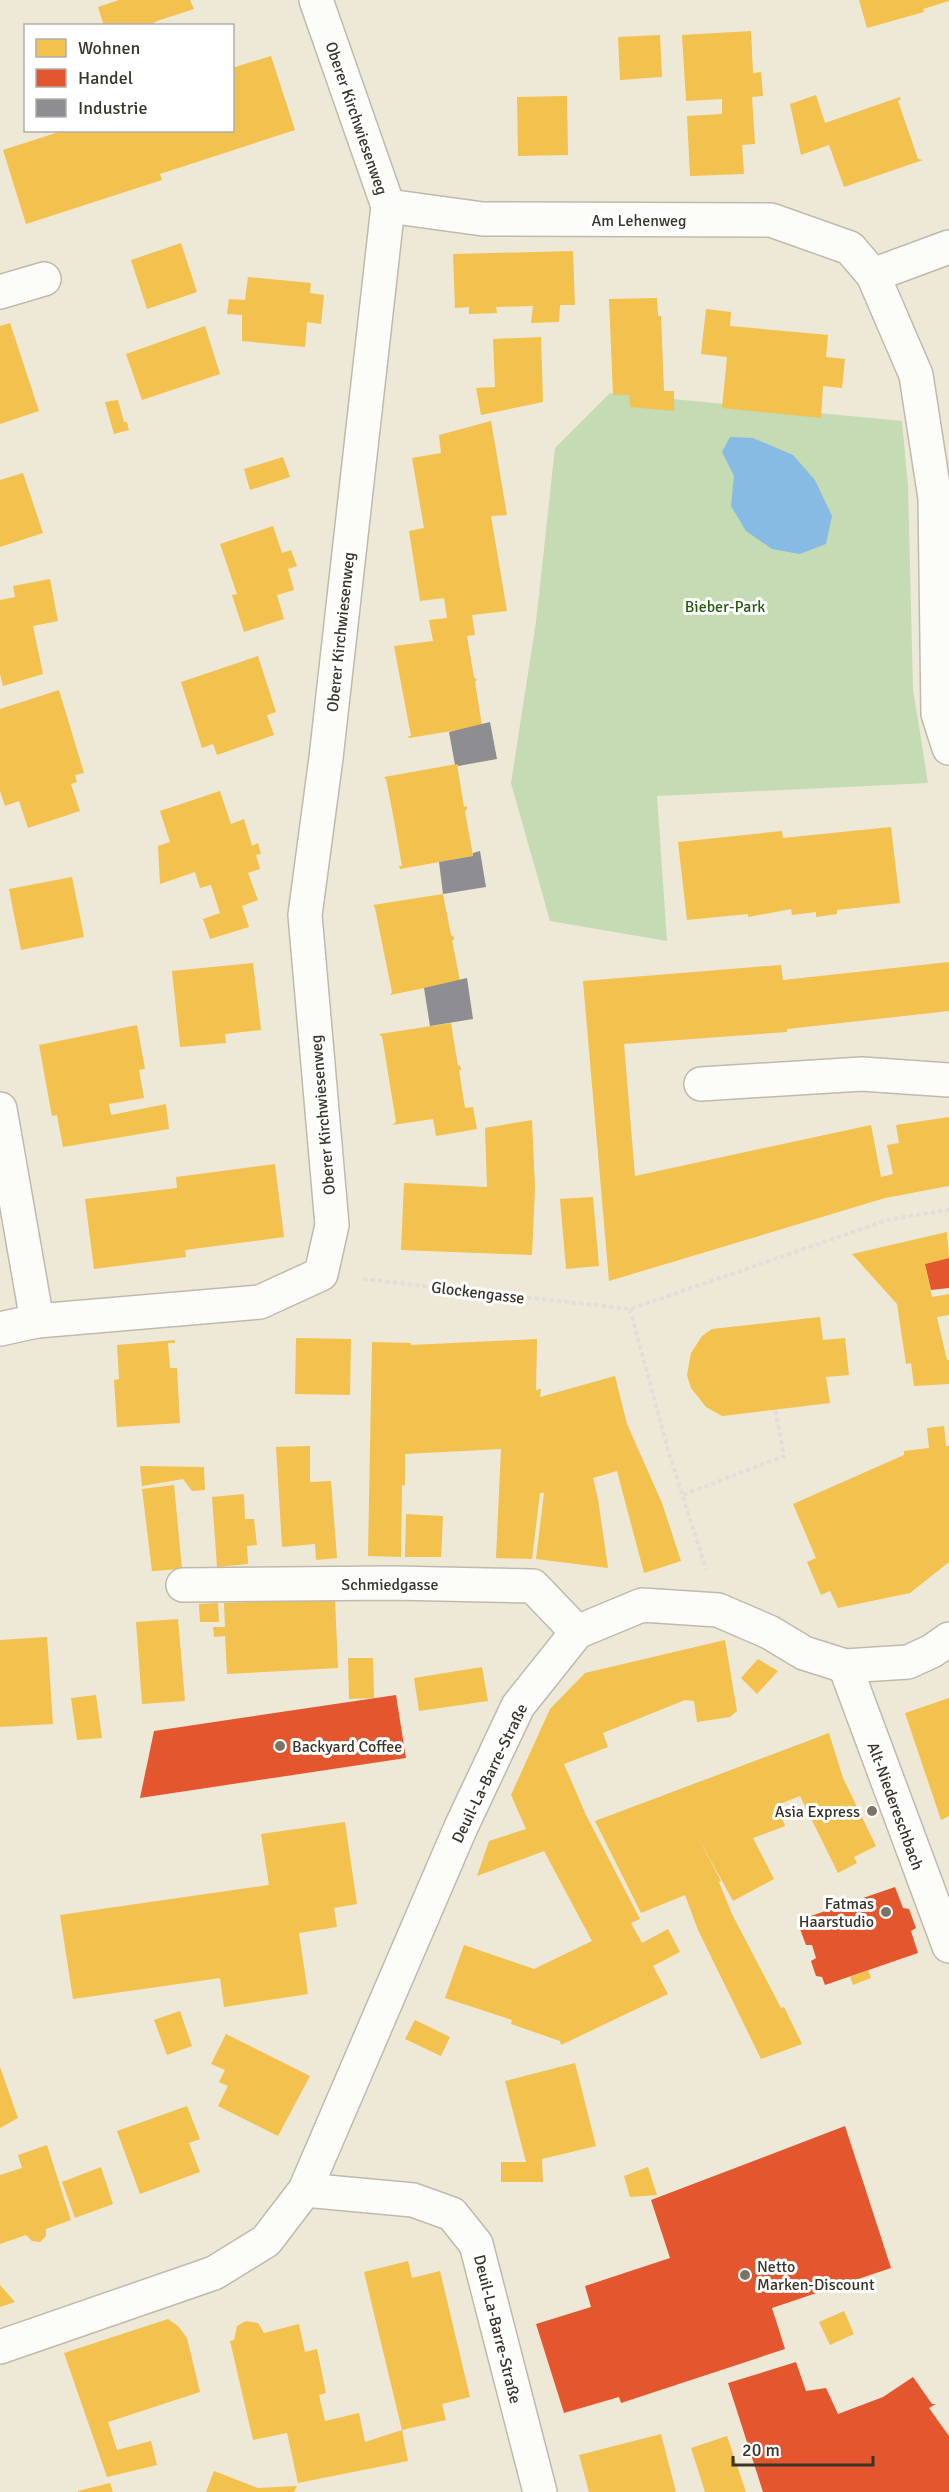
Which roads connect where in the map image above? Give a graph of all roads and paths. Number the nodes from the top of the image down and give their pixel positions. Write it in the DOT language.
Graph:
graph roads {
  1 [pos="316,0"];
  2 [pos="388,206"];
  3 [pos="949,247"];
  4 [pos="873,276"];
  5 [pos="44,279"];
  6 [pos="0,292"];
  7 [pos="949,748"];
  8 [pos="949,1080"];
  9 [pos="701,1084"];
  10 [pos="0,1109"];
  11 [pos="949,1210"];
  12 [pos="321,1274"];
  13 [pos="630,1309"];
  14 [pos="37,1321"];
  15 [pos="0,1329"];
  16 [pos="775,1409"];
  17 [pos="683,1495"];
  18 [pos="183,1585"];
  19 [pos="718,1610"];
  20 [pos="577,1632"];
  21 [pos="949,1639"];
  22 [pos="845,1666"];
  23 [pos="949,1946"];
  24 [pos="305,2190"];
  25 [pos="0,2347"];
  26 [pos="540,2492"];
  1 -- 2 [label="street, Oberer Kirchwiesenweg"];
  2 -- 4 [label="street, Am Lehenweg"];
  2 -- 12 [label="street, Oberer Kirchwiesenweg"];
  3 -- 4 [label="street"];
  4 -- 7 [label="street, Am Lehenweg"];
  5 -- 6 [label="street"];
  8 -- 9 [label="street"];
  10 -- 14 [label="street"];
  11 -- 13 [label="path, Glockengasse"];
  12 -- 13 [label="path, Glockengasse"];
  12 -- 14 [label="street"];
  13 -- 17 [label="path"];
  14 -- 15 [label="street"];
  16 -- 17 [label="path"];
  17 -- 19 [label="path"];
  18 -- 20 [label="street, Schmiedgasse"];
  19 -- 20 [label="street, Deuil-La-Barre-Straße"];
  19 -- 22 [label="street, Deuil-La-Barre-Straße"];
  20 -- 24 [label="street, Deuil-La-Barre-Straße"];
  21 -- 22 [label="street, Deuil-La-Barre-Straße"];
  22 -- 23 [label="street, Alt-Niedereschbach"];
  24 -- 25 [label="street, Deuil-La-Barre-Straße"];
  24 -- 26 [label="street, Deuil-La-Barre-Straße"];
}
